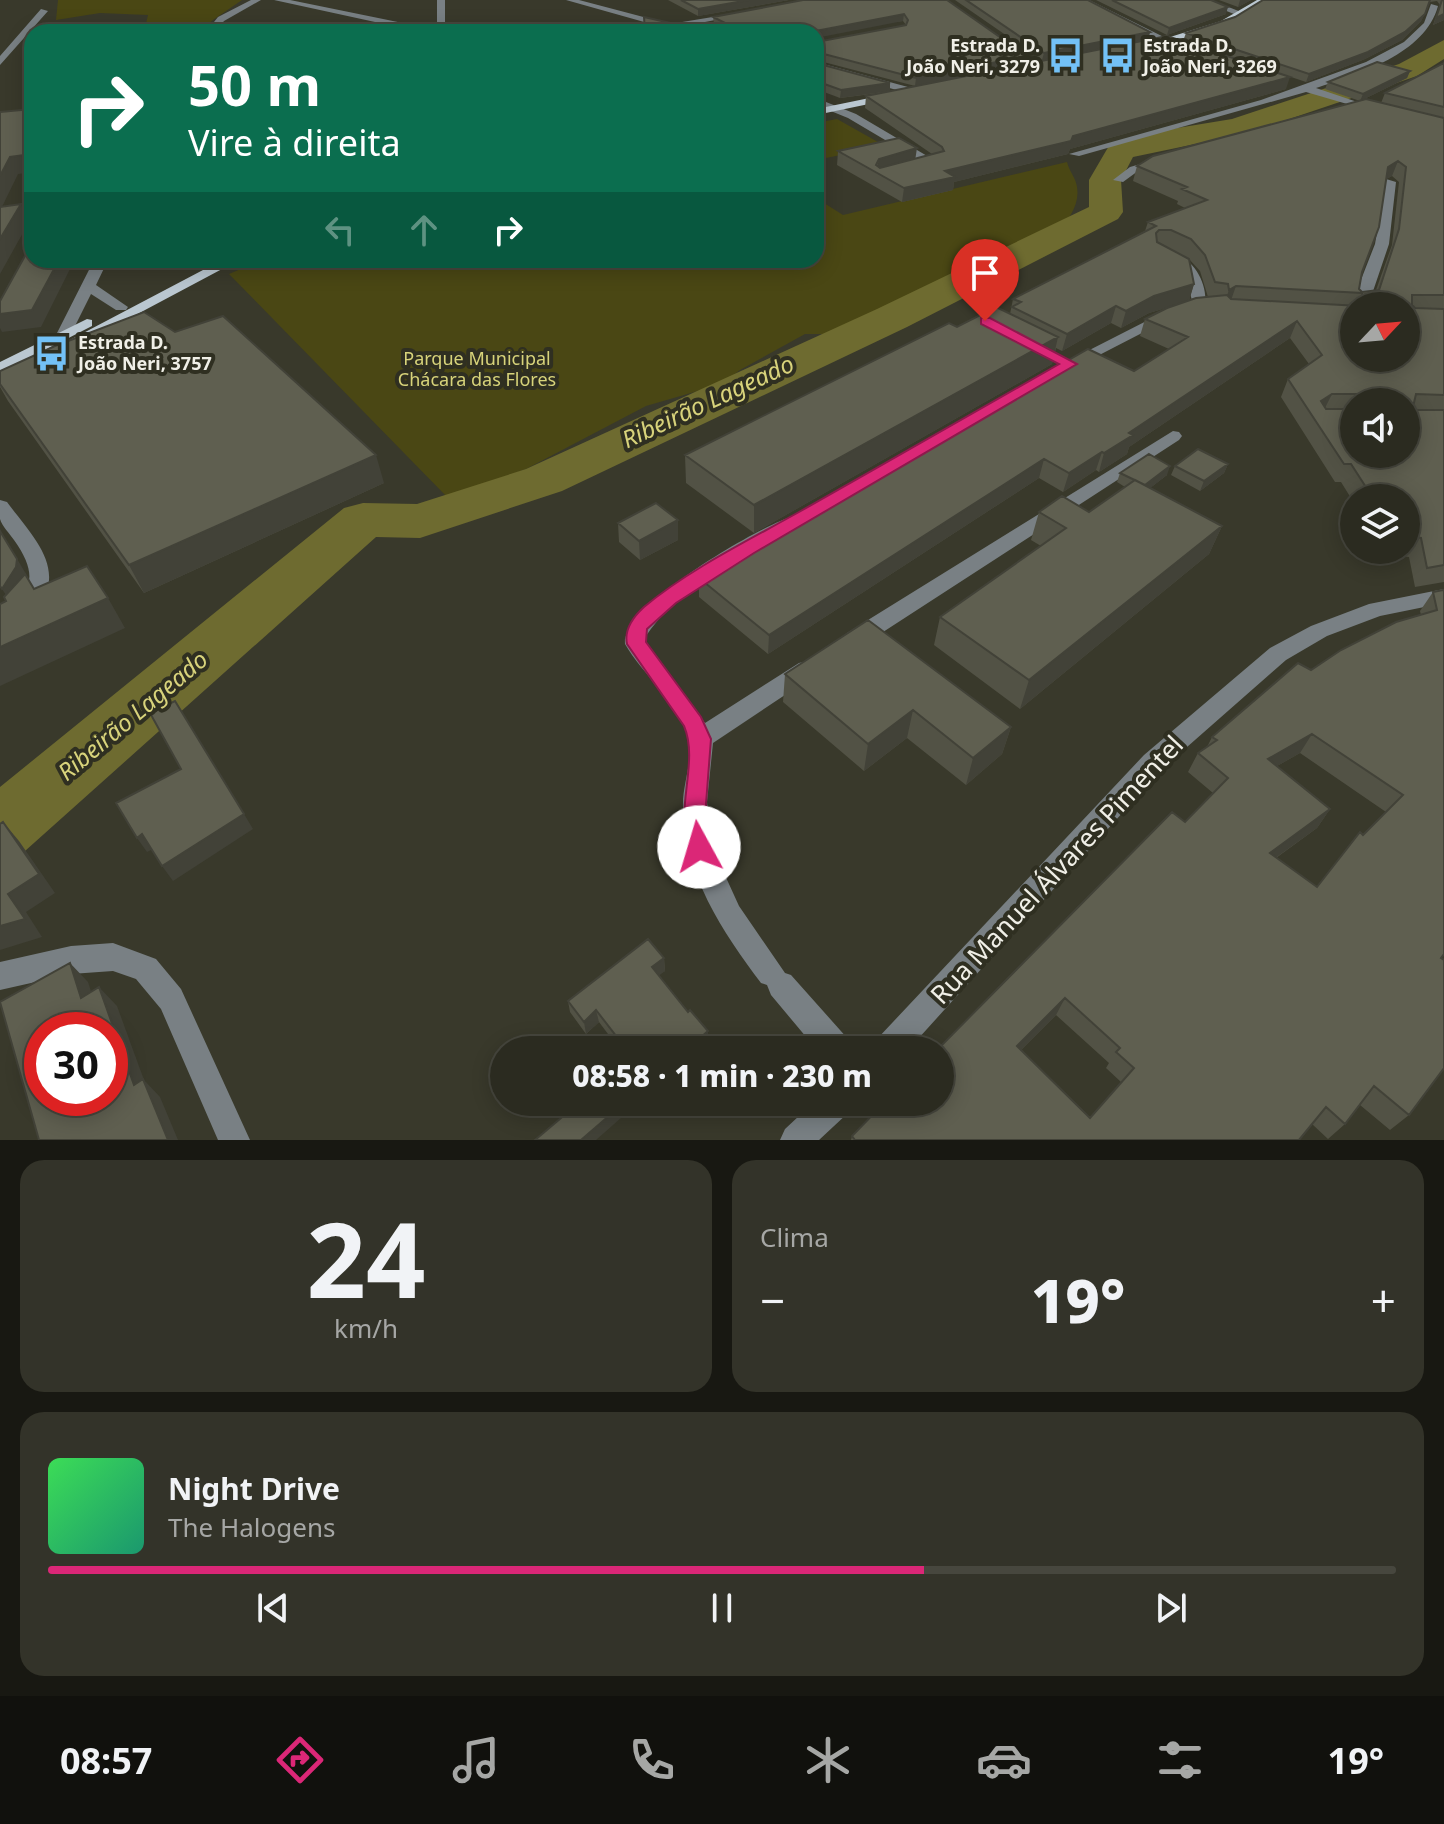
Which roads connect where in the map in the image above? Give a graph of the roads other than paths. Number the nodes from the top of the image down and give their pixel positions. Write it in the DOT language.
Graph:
graph roads {
  1 [pos="257,0"];
  2 [pos="278,0"];
  3 [pos="441,0"];
  4 [pos="570,0"];
  5 [pos="1083,0"];
  6 [pos="1203,0"];
  7 [pos="1262,0"];
  8 [pos="1434,6"];
  9 [pos="44,11"];
  10 [pos="752,12"];
  11 [pos="1242,14"];
  12 [pos="33,24"];
  13 [pos="217,24"];
  14 [pos="395,24"];
  15 [pos="442,24"];
  16 [pos="662,24"];
  17 [pos="682,24"];
  18 [pos="24,34"];
  19 [pos="1165,41"];
  20 [pos="1140,47"];
  21 [pos="1196,52"];
  22 [pos="0,62"];
  23 [pos="824,67"];
  24 [pos="1294,85"];
  25 [pos="929,89"];
  26 [pos="1308,89"];
  27 [pos="915,92"];
  28 [pos="1377,101"];
  29 [pos="824,104"];
  30 [pos="1360,107"];
  31 [pos="835,108"];
  32 [pos="824,110"];
  33 [pos="1382,114"];
  34 [pos="1075,154"];
  35 [pos="1175,158"];
  36 [pos="911,171"];
  37 [pos="1119,180"];
  38 [pos="1390,182"];
  39 [pos="1159,252"];
  40 [pos="98,268"];
  41 [pos="204,268"];
  42 [pos="217,268"];
  43 [pos="90,287"];
  44 [pos="1364,292"];
  45 [pos="121,307"];
  46 [pos="64,335"];
  47 [pos="1061,364"];
  48 [pos="0,368"];
  49 [pos="0,381"];
  50 [pos="1173,436"];
  51 [pos="0,506"];
  52 [pos="815,510"];
  53 [pos="1444,596"];
  54 [pos="0,629"];
  55 [pos="700,739"];
  56 [pos="0,976"];
  57 [pos="825,1036"];
  58 [pos="901,1036"];
  59 [pos="822,1116"];
  60 [pos="234,1140"];
  61 [pos="796,1140"];
  1 -- 13 [label="street"];
  2 -- 14 [label="street"];
  3 -- 15 [label="street"];
  4 -- 16 [label="street"];
  5 -- 19 [label="street"];
  6 -- 11 [label="street"];
  7 -- 11 [label="main road"];
  8 -- 26 [label="street"];
  9 -- 12 [label="street"];
  10 -- 17 [label="street"];
  11 -- 19 [label="main road"];
  18 -- 22 [label="street"];
  19 -- 20 [label="main road"];
  19 -- 21 [label="street"];
  23 -- 27 [label="street"];
  24 -- 26 [label="street"];
  25 -- 27 [label="main road"];
  26 -- 30 [label="street"];
  26 -- 34 [label="street"];
  27 -- 31 [label="main road"];
  28 -- 30 [label="street"];
  29 -- 31 [label="street"];
  30 -- 33 [label="street"];
  31 -- 32 [label="main road"];
  31 -- 36 [label="street"];
  35 -- 37 [label="street"];
  38 -- 44 [label="street"];
  39 -- 47 [label="street"];
  40 -- 43 [label="street"];
  41 -- 45 [label="main road"];
  42 -- 49 [label="main road"];
  43 -- 45 [label="street"];
  43 -- 46 [label="street"];
  45 -- 46 [label="main road"];
  46 -- 48 [label="main road"];
  50 -- 55 [label="street"];
  51 -- 54 [label="street"];
  52 -- 55 [label="street"];
  53 -- 58 [label="street, Rua Manuel Álvares Pimentel"];
  55 -- 57 [label="street"];
  56 -- 60 [label="street"];
  59 -- 61 [label="street"];
}
